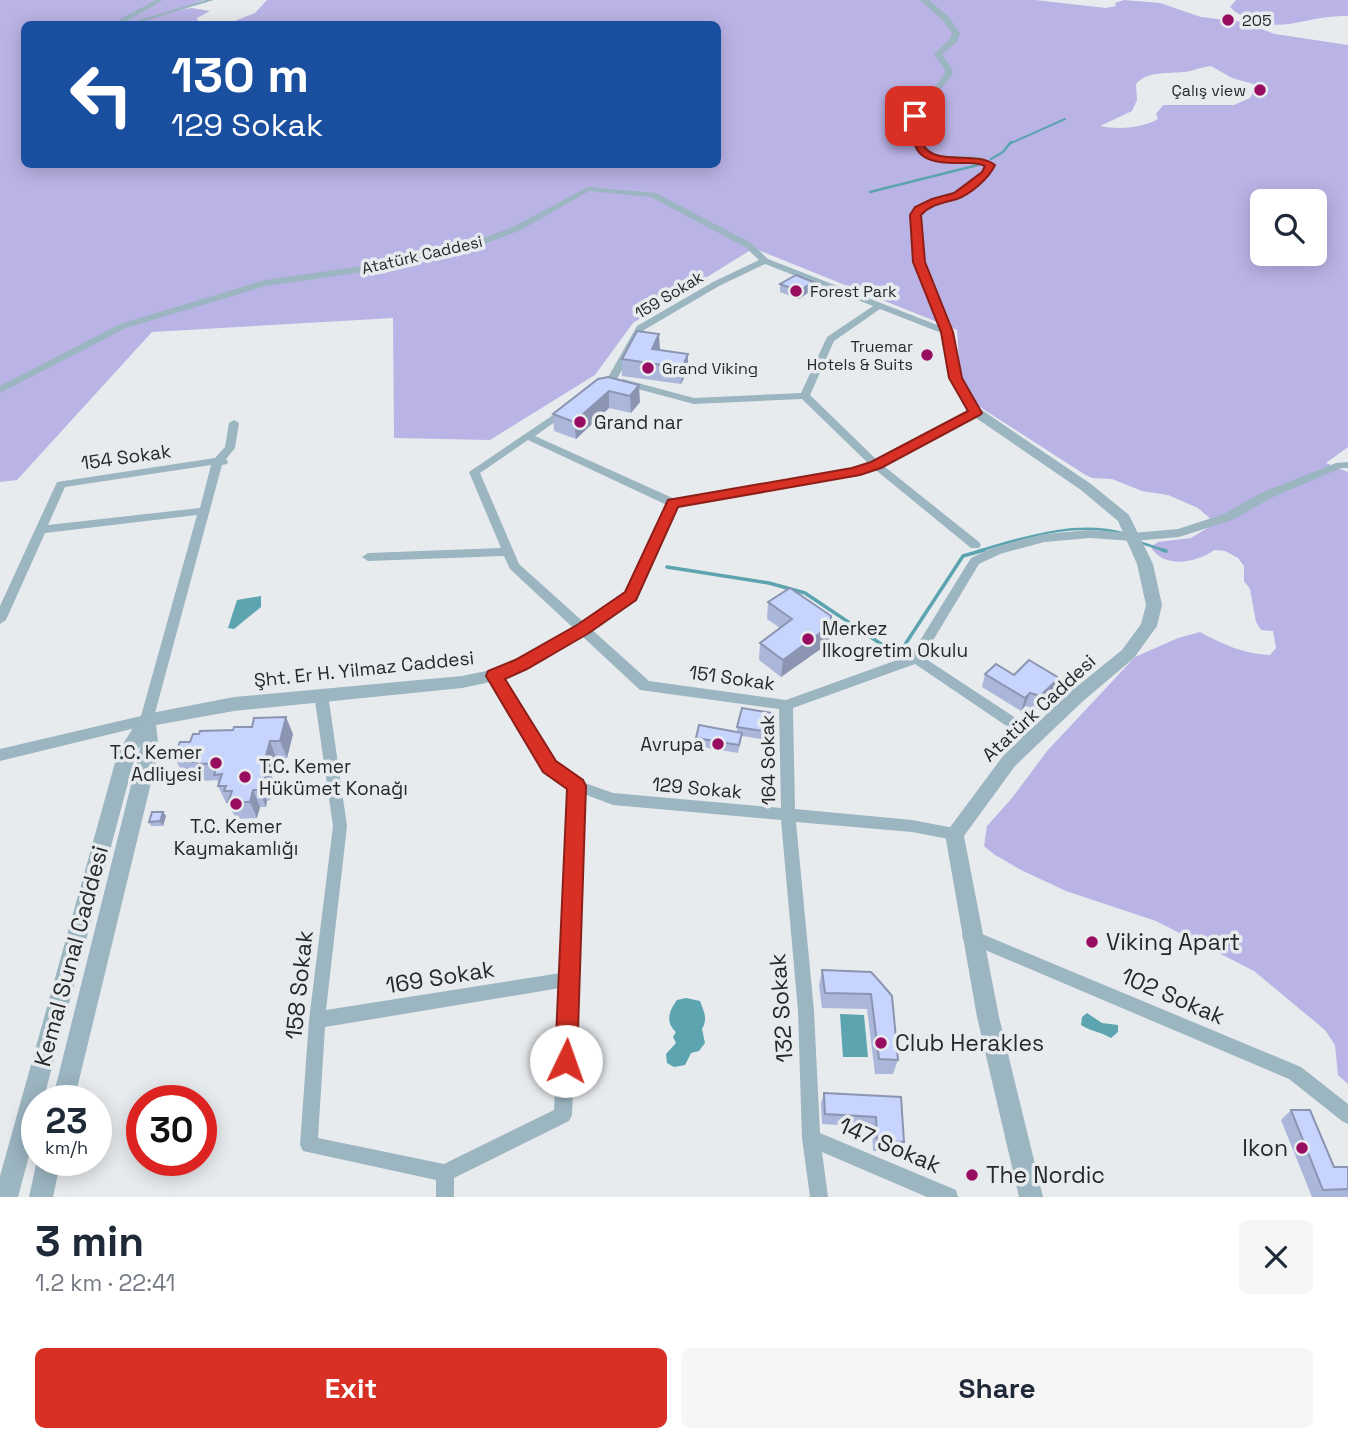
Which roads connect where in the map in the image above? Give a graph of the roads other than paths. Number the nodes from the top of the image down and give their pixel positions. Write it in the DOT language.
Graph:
graph roads {
  1 [pos="160,0"];
  2 [pos="211,0"];
  3 [pos="924,0"];
  4 [pos="122,21"];
  5 [pos="139,21"];
  6 [pos="765,261"];
  7 [pos="879,306"];
  8 [pos="947,332"];
  9 [pos="612,379"];
  10 [pos="601,386"];
  11 [pos="0,390"];
  12 [pos="806,396"];
  13 [pos="580,400"];
  14 [pos="975,413"];
  15 [pos="234,423"];
  16 [pos="527,436"];
  17 [pos="221,462"];
  18 [pos="876,465"];
  19 [pos="1348,465"];
  20 [pos="673,503"];
  21 [pos="204,511"];
  22 [pos="41,530"];
  23 [pos="1133,537"];
  24 [pos="975,545"];
  25 [pos="508,552"];
  26 [pos="368,557"];
  27 [pos="0,620"];
  28 [pos="583,629"];
  29 [pos="916,658"];
  30 [pos="494,676"];
  31 [pos="321,694"];
  32 [pos="786,705"];
  33 [pos="147,720"];
  34 [pos="1035,738"];
  35 [pos="0,755"];
  36 [pos="577,786"];
  37 [pos="135,812"];
  38 [pos="110,814"];
  39 [pos="788,815"];
  40 [pos="954,834"];
  41 [pos="970,936"];
  42 [pos="570,979"];
  43 [pos="317,1020"];
  44 [pos="67,1085"];
  45 [pos="1348,1115"];
  46 [pos="811,1138"];
  47 [pos="445,1173"];
  48 [pos="46,1176"];
  49 [pos="6,1197"];
  50 [pos="41,1197"];
  51 [pos="445,1197"];
  52 [pos="819,1197"];
  53 [pos="949,1197"];
  54 [pos="1031,1197"];
  1 -- 4 [label="street"];
  2 -- 5 [label="street"];
  3 -- 8 [label="street, Atatürk Caddesi"];
  6 -- 7 [label="street, Atatürk Caddesi"];
  6 -- 9 [label="street, 159 Sokak"];
  6 -- 11 [label="street, Atatürk Caddesi"];
  7 -- 8 [label="street, Atatürk Caddesi"];
  7 -- 12 [label="street"];
  8 -- 14 [label="street, Atatürk Caddesi"];
  9 -- 10 [label="street"];
  9 -- 12 [label="street"];
  12 -- 18 [label="street"];
  13 -- 16 [label="street"];
  14 -- 18 [label="street"];
  14 -- 23 [label="street, Atatürk Caddesi"];
  15 -- 17 [label="street, Kemal Sunal Caddesi"];
  16 -- 20 [label="street"];
  16 -- 25 [label="street, 151 Sokak"];
  17 -- 21 [label="street, Kemal Sunal Caddesi"];
  17 -- 22 [label="street, 154 Sokak"];
  18 -- 20 [label="street"];
  18 -- 24 [label="street"];
  19 -- 23 [label="street"];
  20 -- 28 [label="street, Şht. Er H. Yilmaz Caddesi"];
  21 -- 22 [label="street"];
  21 -- 33 [label="street, Kemal Sunal Caddesi"];
  22 -- 27 [label="street, 154 Sokak"];
  23 -- 29 [label="street"];
  23 -- 34 [label="street, Atatürk Caddesi"];
  25 -- 26 [label="street"];
  25 -- 28 [label="street, 151 Sokak"];
  28 -- 30 [label="street, Şht. Er H. Yilmaz Caddesi"];
  28 -- 32 [label="street, 151 Sokak"];
  29 -- 32 [label="street, 151 Sokak"];
  29 -- 34 [label="street"];
  30 -- 31 [label="street, Şht. Er H. Yilmaz Caddesi"];
  30 -- 36 [label="street, 129 Sokak"];
  31 -- 33 [label="street, Şht. Er H. Yilmaz Caddesi"];
  31 -- 43 [label="street, 158 Sokak"];
  32 -- 39 [label="street, 164 Sokak"];
  33 -- 35 [label="street, Şht. Er H. Yilmaz Caddesi"];
  33 -- 37 [label="street, Kemal Sunal Caddesi"];
  33 -- 38 [label="street, Kemal Sunal Caddesi"];
  34 -- 40 [label="street, Atatürk Caddesi"];
  36 -- 39 [label="street, 129 Sokak"];
  36 -- 42 [label="street"];
  37 -- 38 [label="street"];
  37 -- 44 [label="street, Kemal Sunal Caddesi"];
  38 -- 49 [label="street, Kemal Sunal Caddesi"];
  39 -- 40 [label="street, 129 Sokak"];
  39 -- 46 [label="street, 132 Sokak"];
  40 -- 41 [label="street"];
  41 -- 45 [label="street, 102 Sokak"];
  41 -- 54 [label="street"];
  42 -- 43 [label="street, 169 Sokak"];
  42 -- 47 [label="street"];
  43 -- 47 [label="street, 158 Sokak"];
  46 -- 52 [label="street, 132 Sokak"];
  46 -- 53 [label="street, 147 Sokak"];
  47 -- 51 [label="street"];
  48 -- 50 [label="street"];
}
